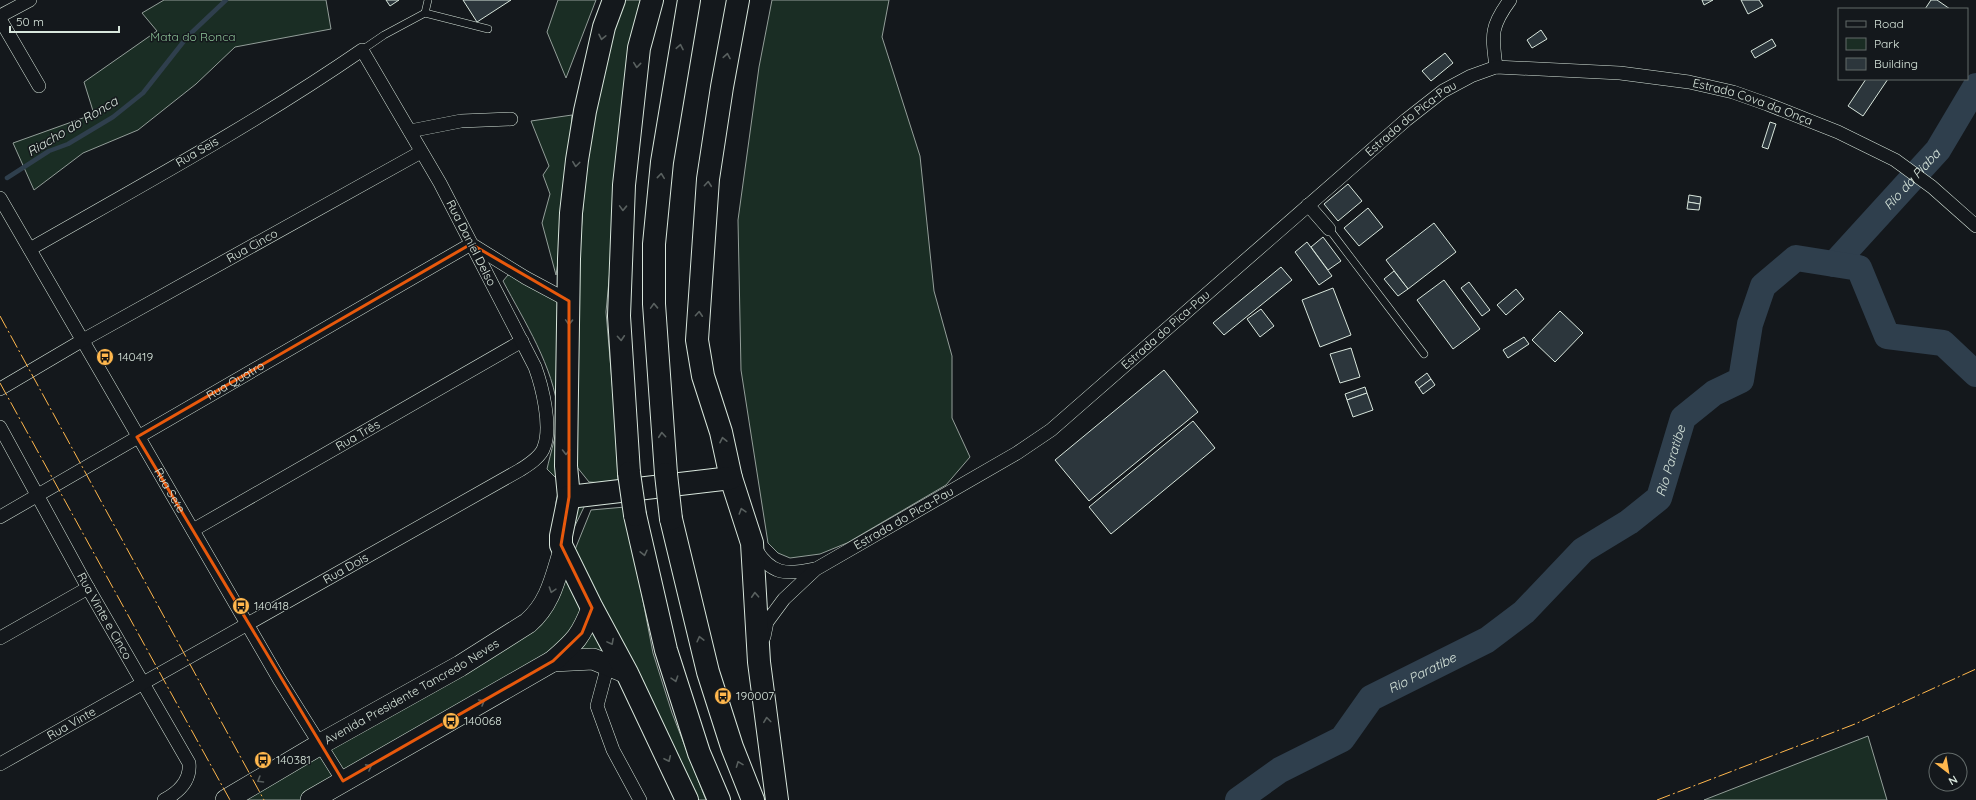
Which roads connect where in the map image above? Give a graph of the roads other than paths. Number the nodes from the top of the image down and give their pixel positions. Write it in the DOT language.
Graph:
graph roads {
  1 [pos="30,0"];
  2 [pos="428,0"];
  3 [pos="614,0"];
  4 [pos="652,0"];
  5 [pos="689,0"];
  6 [pos="738,0"];
  7 [pos="1510,0"];
  8 [pos="425,13"];
  9 [pos="0,17"];
  10 [pos="488,30"];
  11 [pos="362,50"];
  12 [pos="1496,68"];
  13 [pos="38,86"];
  14 [pos="511,119"];
  15 [pos="410,131"];
  16 [pos="421,152"];
  17 [pos="0,198"];
  18 [pos="1308,205"];
  19 [pos="1976,226"];
  20 [pos="1329,229"];
  21 [pos="471,244"];
  22 [pos="30,249"];
  23 [pos="569,300"];
  24 [pos="83,340"];
  25 [pos="522,341"];
  26 [pos="1424,354"];
  27 [pos="2,383"];
  28 [pos="0,427"];
  29 [pos="137,437"];
  30 [pos="544,448"];
  31 [pos="731,478"];
  32 [pos="37,495"];
  33 [pos="568,498"];
  34 [pos="0,517"];
  35 [pos="193,530"];
  36 [pos="752,544"];
  37 [pos="563,553"];
  38 [pos="816,569"];
  39 [pos="88,588"];
  40 [pos="592,608"];
  41 [pos="247,624"];
  42 [pos="0,638"];
  43 [pos="553,661"];
  44 [pos="759,662"];
  45 [pos="618,669"];
  46 [pos="142,682"];
  47 [pos="320,744"];
  48 [pos="0,764"];
  49 [pos="343,782"];
  50 [pos="164,800"];
  51 [pos="226,800"];
  52 [pos="311,800"];
  53 [pos="640,800"];
  54 [pos="687,800"];
  55 [pos="719,800"];
  56 [pos="753,800"];
  57 [pos="777,800"];
  1 -- 9 [label="street"];
  2 -- 8 [label="lane"];
  3 -- 23 [label="highway, one-way"];
  4 -- 55 [label="highway, one-way, bridge"];
  56 -- 5 [label="highway, one-way, bridge"];
  31 -- 6 [label="highway, one-way"];
  7 -- 12 [label="street"];
  8 -- 10 [label="lane"];
  8 -- 11 [label="lane"];
  9 -- 13 [label="street"];
  11 -- 15 [label="street, Rua Daniel Delso"];
  11 -- 22 [label="street, Rua Seis"];
  12 -- 18 [label="street, Estrada do Pica-Pau"];
  12 -- 19 [label="street, Estrada Cova da Onça"];
  14 -- 15 [label="street"];
  15 -- 16 [label="street, Rua Daniel Delso"];
  16 -- 21 [label="street, Rua Daniel Delso"];
  16 -- 24 [label="street, Rua Cinco"];
  17 -- 22 [label="street, Rua Sete"];
  18 -- 20 [label="street"];
  18 -- 38 [label="street, Estrada do Pica-Pau"];
  20 -- 26 [label="lane"];
  21 -- 23 [label="street"];
  21 -- 25 [label="street, Rua Daniel Delso"];
  21 -- 29 [label="street, Rua Quatro"];
  22 -- 24 [label="street, Rua Sete"];
  23 -- 33 [label="highway, one-way"];
  24 -- 27 [label="street, Rua Cinco"];
  24 -- 29 [label="street, Rua Sete"];
  25 -- 30 [label="street, Rua Daniel Delso"];
  25 -- 35 [label="street, Rua Três"];
  28 -- 32 [label="street, Rua Vinte e Cinco"];
  29 -- 32 [label="street, Rua Quatro"];
  29 -- 35 [label="street, Rua Sete"];
  30 -- 41 [label="street, Rua Dois"];
  31 -- 33 [label="highway"];
  36 -- 31 [label="highway, one-way"];
  32 -- 34 [label="street, Rua Quatro"];
  32 -- 39 [label="street, Rua Vinte e Cinco"];
  33 -- 37 [label="highway"];
  35 -- 41 [label="street, Rua Sete"];
  36 -- 38 [label="street, Estrada do Pica-Pau"];
  44 -- 36 [label="highway, one-way"];
  37 -- 40 [label="highway"];
  37 -- 47 [label="main road, Avenida Presidente Tancredo Neves, one-way"];
  38 -- 44 [label="street, Estrada do Pica-Pau"];
  39 -- 42 [label="street"];
  39 -- 46 [label="street, Rua Vinte e Cinco"];
  40 -- 43 [label="main road"];
  40 -- 45 [label="highway, one-way"];
  41 -- 46 [label="street, Rua Dois"];
  41 -- 47 [label="street, Rua Sete"];
  43 -- 45 [label="main road"];
  49 -- 43 [label="main road, one-way"];
  57 -- 44 [label="highway, one-way"];
  45 -- 53 [label="street"];
  45 -- 54 [label="highway, one-way"];
  46 -- 48 [label="street, Rua Vinte"];
  46 -- 50 [label="street, Rua Vinte e Cinco"];
  47 -- 49 [label="street, Rua Sete"];
  47 -- 51 [label="main road, Avenida Presidente Tancredo Neves, one-way"];
  49 -- 52 [label="main road"];
}
